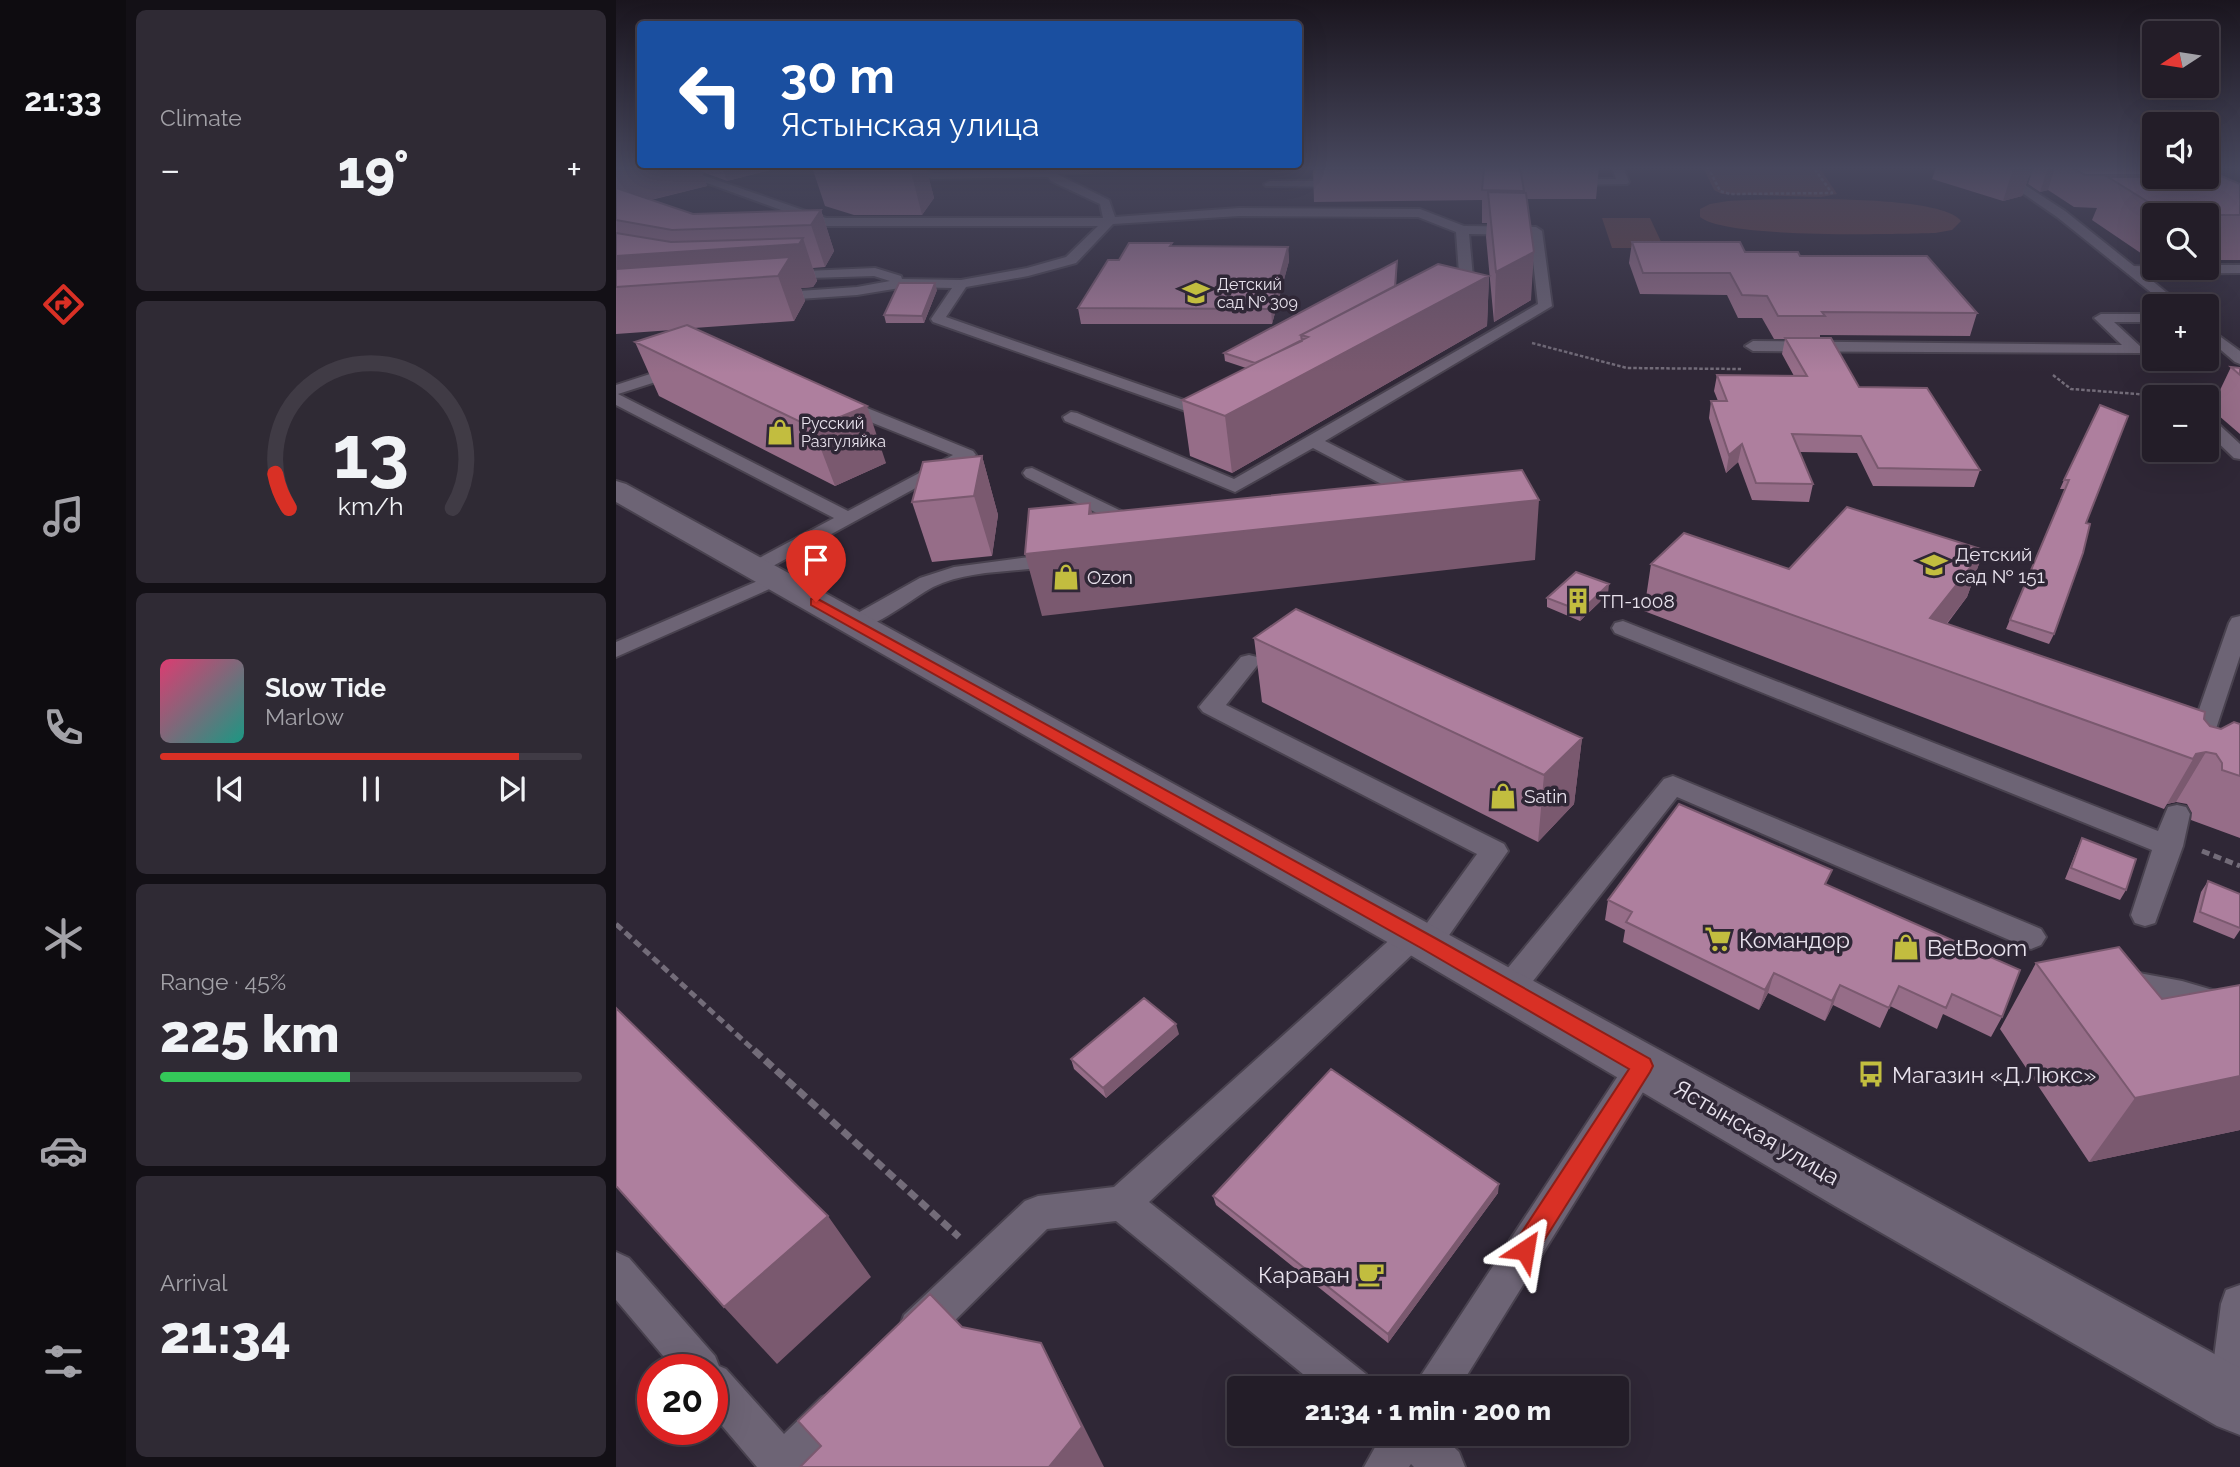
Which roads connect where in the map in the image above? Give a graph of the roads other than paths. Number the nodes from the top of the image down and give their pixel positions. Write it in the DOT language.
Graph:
graph roads {
  1 [pos="1095,235"];
  2 [pos="1462,235"];
  3 [pos="1537,235"];
  4 [pos="2088,235"];
  5 [pos="2240,269"];
  6 [pos="2132,270"];
  7 [pos="769,276"];
  8 [pos="906,283"];
  9 [pos="961,284"];
  10 [pos="2161,294"];
  11 [pos="750,299"];
  12 [pos="1443,302"];
  13 [pos="2142,318"];
  14 [pos="2219,341"];
  15 [pos="1754,346"];
  16 [pos="2240,359"];
  17 [pos="699,363"];
  18 [pos="616,390"];
  19 [pos="2219,396"];
  20 [pos="2240,396"];
  21 [pos="825,397"];
  22 [pos="616,399"];
  23 [pos="1225,407"];
  24 [pos="1071,417"];
  25 [pos="2219,434"];
  26 [pos="1314,442"];
  27 [pos="2240,454"];
  28 [pos="1032,473"];
  29 [pos="616,490"];
  30 [pos="846,517"];
  31 [pos="1406,519"];
  32 [pos="1149,532"];
  33 [pos="1080,556"];
  34 [pos="766,574"];
  35 [pos="2240,623"];
  36 [pos="855,624"];
  37 [pos="1623,628"];
  38 [pos="616,650"];
  39 [pos="1249,662"];
  40 [pos="2191,767"];
  41 [pos="2177,814"];
  42 [pos="2169,846"];
  43 [pos="2145,915"];
  44 [pos="2031,937"];
  45 [pos="1421,939"];
  46 [pos="2123,982"];
  47 [pos="1508,990"];
  48 [pos="2240,1011"];
  49 [pos="1642,1066"];
  50 [pos="1122,1203"];
  51 [pos="616,1271"];
  52 [pos="2240,1304"];
  53 [pos="687,1354"];
  54 [pos="889,1358"];
  55 [pos="1337,1376"];
  56 [pos="1444,1376"];
  57 [pos="860,1387"];
  58 [pos="2234,1399"];
  59 [pos="728,1402"];
  60 [pos="1399,1446"];
  61 [pos="1422,1446"];
  62 [pos="782,1466"];
  63 [pos="1385,1467"];
  64 [pos="1444,1467"];
  1 -- 9 [label="lane"];
  2 -- 12 [label="lane"];
  3 -- 26 [label="lane"];
  4 -- 6 [label="lane"];
  5 -- 6 [label="lane"];
  6 -- 10 [label="lane"];
  7 -- 8 [label="lane"];
  8 -- 9 [label="lane"];
  8 -- 11 [label="lane"];
  9 -- 23 [label="lane"];
  13 -- 15 [label="lane"];
  14 -- 16 [label="lane"];
  17 -- 18 [label="lane"];
  19 -- 20 [label="lane"];
  21 -- 30 [label="lane"];
  22 -- 30 [label="lane"];
  24 -- 26 [label="lane"];
  25 -- 27 [label="lane"];
  26 -- 31 [label="lane"];
  28 -- 32 [label="lane"];
  29 -- 34 [label="main road, Ястынская улица"];
  30 -- 34 [label="lane"];
  33 -- 36 [label="lane"];
  34 -- 36 [label="main road, Ястынская улица"];
  34 -- 38 [label="lane"];
  35 -- 40 [label="lane"];
  36 -- 45 [label="main road, Ястынская улица"];
  37 -- 42 [label="lane"];
  39 -- 45 [label="lane"];
  41 -- 42 [label="lane"];
  42 -- 43 [label="lane"];
  44 -- 47 [label="lane"];
  45 -- 47 [label="main road, Ястынская улица"];
  45 -- 50 [label="lane"];
  46 -- 48 [label="lane"];
  47 -- 49 [label="main road, Ястынская улица"];
  49 -- 56 [label="lane"];
  49 -- 58 [label="main road, Ястынская улица"];
  50 -- 54 [label="lane"];
  50 -- 55 [label="lane"];
  51 -- 53 [label="lane"];
  52 -- 58 [label="lane"];
  57 -- 62 [label="lane"];
  59 -- 62 [label="lane"];
  60 -- 63 [label="lane"];
  61 -- 64 [label="lane"];
}
